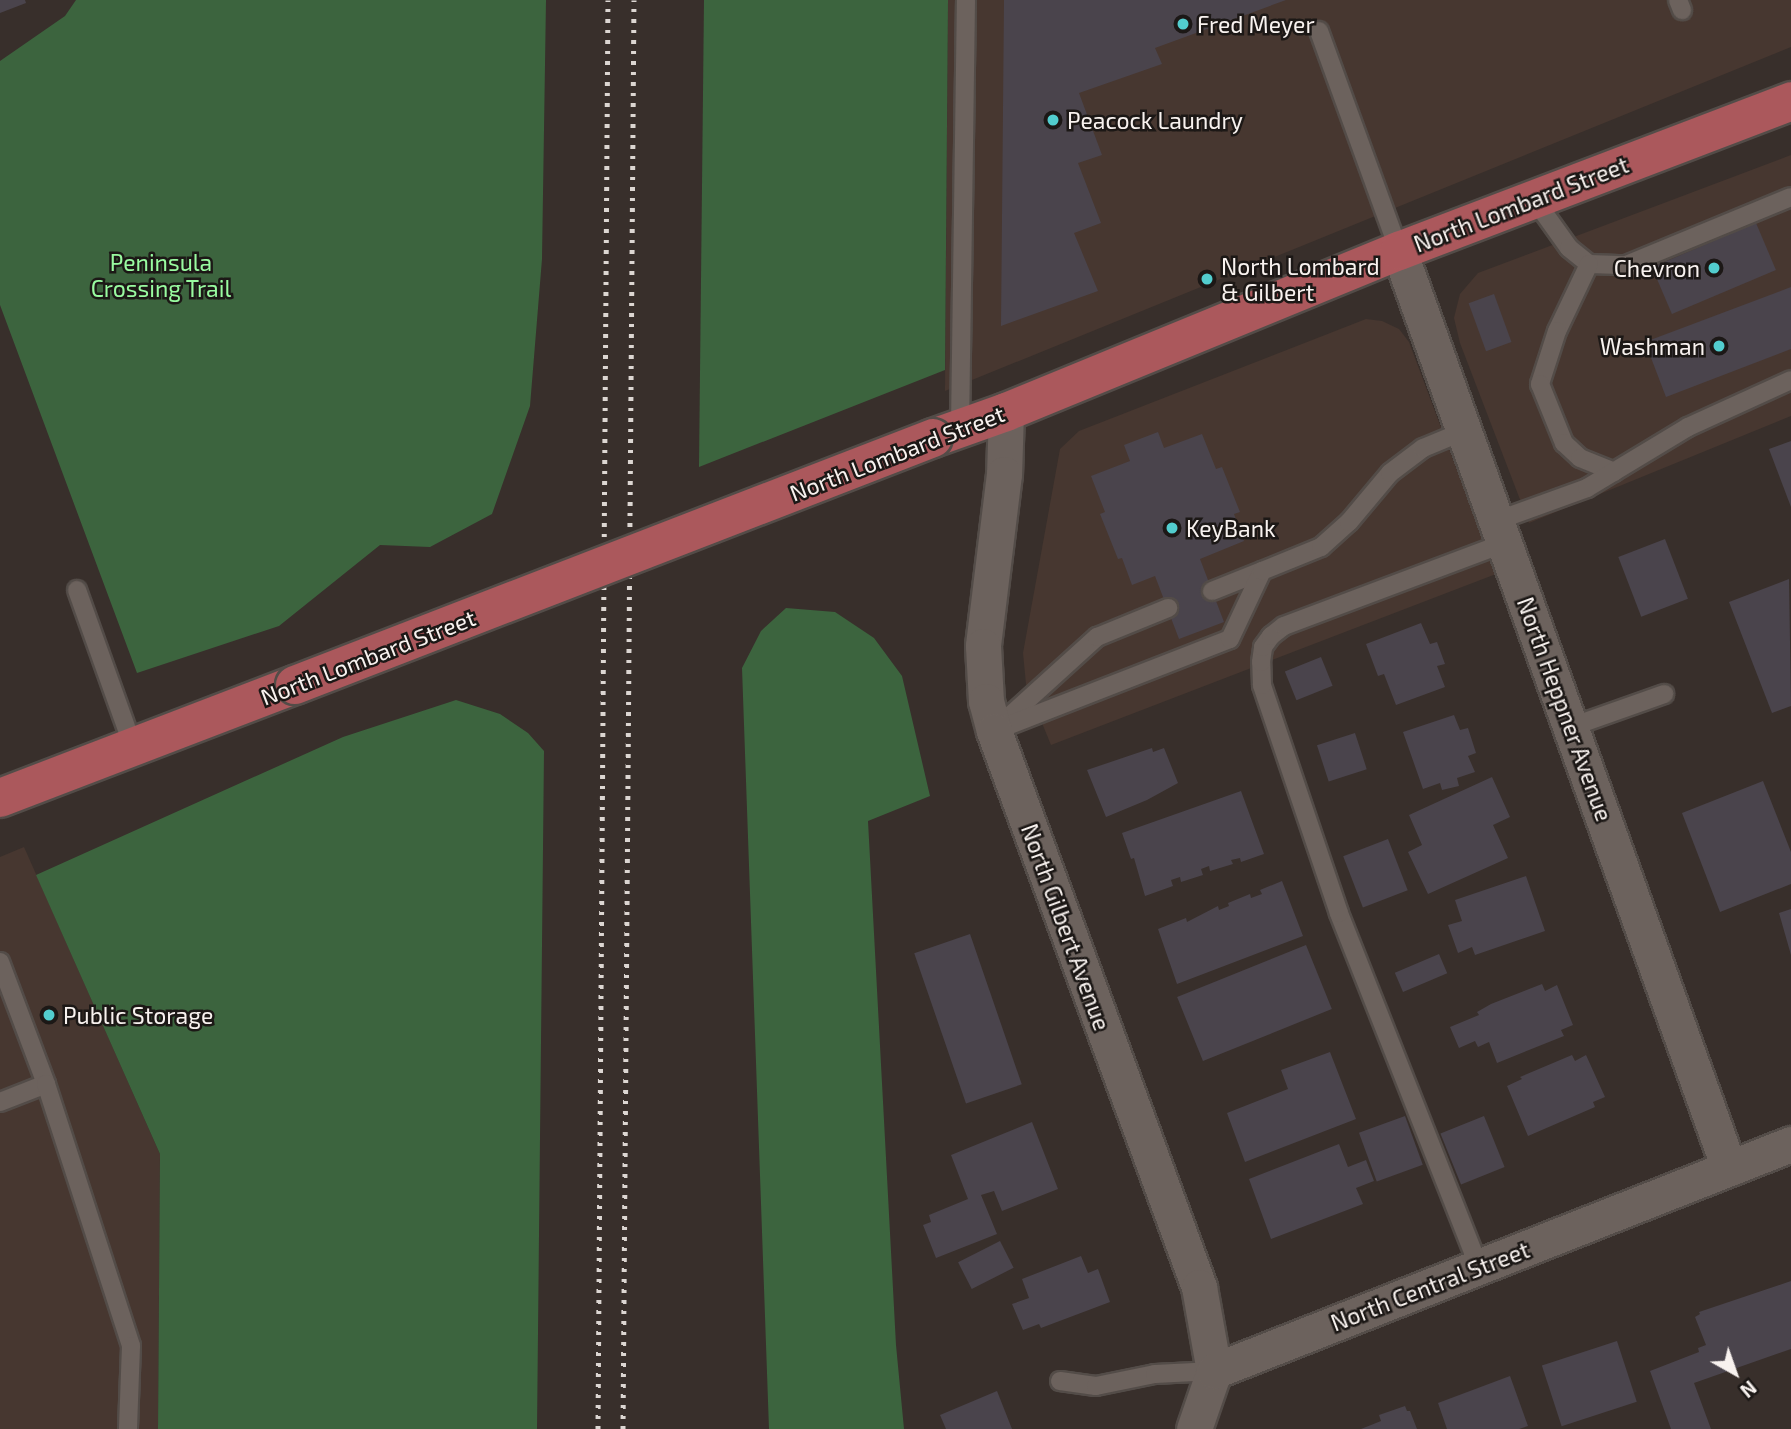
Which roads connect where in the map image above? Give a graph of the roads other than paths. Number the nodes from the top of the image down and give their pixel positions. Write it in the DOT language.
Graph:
graph roads {
  1 [pos="966,0"];
  2 [pos="1319,31"];
  3 [pos="1791,101"];
  4 [pos="1791,197"];
  5 [pos="1534,199"];
  6 [pos="1399,251"];
  7 [pos="1589,264"];
  8 [pos="1791,380"];
  9 [pos="1006,412"];
  10 [pos="1464,431"];
  11 [pos="946,433"];
  12 [pos="1614,472"];
  13 [pos="1500,532"];
  14 [pos="1262,571"];
  15 [pos="77,590"];
  16 [pos="1212,592"];
  17 [pos="1168,608"];
  18 [pos="1664,694"];
  19 [pos="1571,727"];
  20 [pos="994,731"];
  21 [pos="133,746"];
  22 [pos="0,798"];
  23 [pos="0,962"];
  24 [pos="46,1084"];
  25 [pos="0,1102"];
  26 [pos="1791,1144"];
  27 [pos="1729,1168"];
  28 [pos="1479,1267"];
  29 [pos="1214,1371"];
  30 [pos="1060,1381"];
  31 [pos="128,1429"];
  32 [pos="1194,1429"];
  1 -- 11 [label="lane"];
  2 -- 6 [label="lane"];
  3 -- 5 [label="main road, North Lombard Street"];
  4 -- 7 [label="lane"];
  5 -- 6 [label="main road, North Lombard Street"];
  5 -- 7 [label="lane"];
  6 -- 9 [label="main road, North Lombard Street"];
  6 -- 10 [label="street, North Heppner Avenue"];
  7 -- 12 [label="lane"];
  8 -- 12 [label="lane"];
  9 -- 11 [label="main road, North Lombard Street"];
  9 -- 20 [label="street, North Gilbert Avenue"];
  10 -- 13 [label="street, North Heppner Avenue"];
  10 -- 14 [label="lane"];
  11 -- 21 [label="main road, North Lombard Street, bridge"];
  12 -- 13 [label="lane"];
  13 -- 19 [label="street, North Heppner Avenue"];
  13 -- 28 [label="lane"];
  14 -- 16 [label="lane"];
  14 -- 20 [label="lane"];
  15 -- 21 [label="lane"];
  17 -- 20 [label="lane"];
  18 -- 19 [label="lane"];
  19 -- 27 [label="street, North Heppner Avenue"];
  20 -- 29 [label="street, North Gilbert Avenue"];
  21 -- 22 [label="main road, North Lombard Street"];
  23 -- 24 [label="lane"];
  24 -- 25 [label="lane"];
  24 -- 31 [label="lane"];
  26 -- 27 [label="street, North Central Street"];
  27 -- 28 [label="street, North Central Street"];
  28 -- 29 [label="street, North Central Street"];
  29 -- 30 [label="lane, North Central Street"];
  29 -- 32 [label="street, North Gilbert Avenue"];
}
